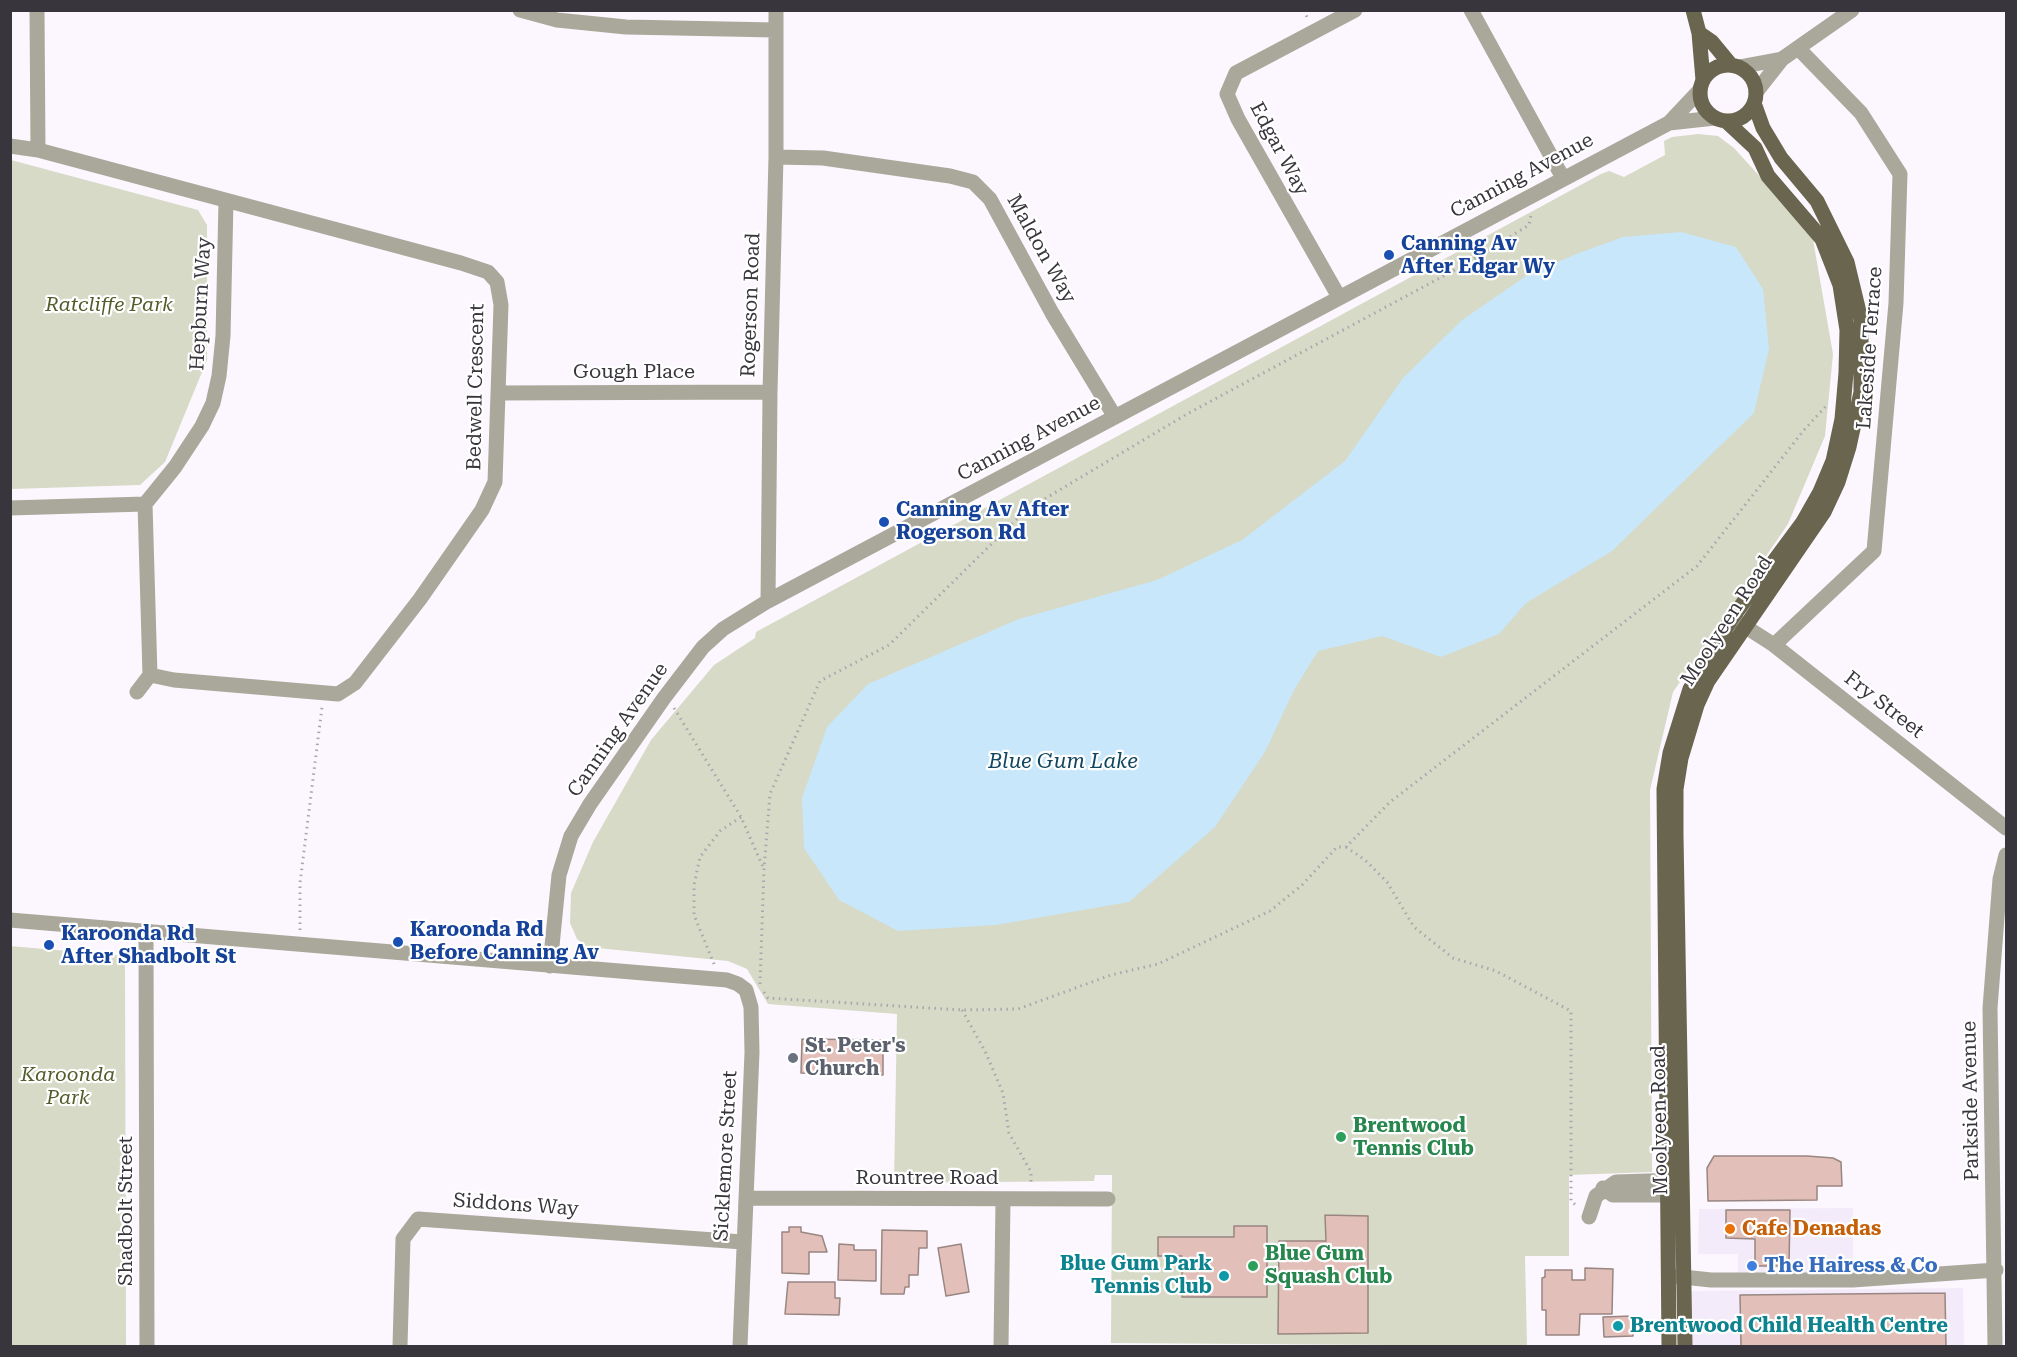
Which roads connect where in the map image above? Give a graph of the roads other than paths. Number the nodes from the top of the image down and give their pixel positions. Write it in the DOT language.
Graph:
graph roads {
  1 [pos="37,10"];
  2 [pos="520,10"];
  3 [pos="776,10"];
  4 [pos="1355,10"];
  5 [pos="1472,10"];
  6 [pos="1693,10"];
  7 [pos="1852,10"];
  8 [pos="775,30"];
  9 [pos="1699,33"];
  10 [pos="1798,48"];
  11 [pos="1782,59"];
  12 [pos="1735,66"];
  13 [pos="1702,85"];
  14 [pos="1755,98"];
  15 [pos="1721,119"];
  16 [pos="1669,123"];
  17 [pos="10,146"];
  18 [pos="38,150"];
  19 [pos="776,157"];
  20 [pos="1563,178"];
  21 [pos="226,201"];
  22 [pos="1339,297"];
  23 [pos="770,392"];
  24 [pos="499,393"];
  25 [pos="1115,417"];
  26 [pos="145,504"];
  27 [pos="10,508"];
  28 [pos="768,601"];
  29 [pos="1732,618"];
  30 [pos="1745,627"];
  31 [pos="1774,645"];
  32 [pos="150,675"];
  33 [pos="137,692"];
  34 [pos="2007,828"];
  35 [pos="2007,855"];
  36 [pos="10,920"];
  37 [pos="146,931"];
  38 [pos="550,966"];
  39 [pos="1990,1008"];
  40 [pos="2007,1013"];
  41 [pos="1675,1188"];
  42 [pos="746,1198"];
  43 [pos="1107,1199"];
  44 [pos="1003,1200"];
  45 [pos="1589,1217"];
  46 [pos="743,1242"];
  47 [pos="1996,1270"];
  48 [pos="1667,1275"];
  49 [pos="1683,1278"];
  50 [pos="147,1347"];
  51 [pos="400,1347"];
  52 [pos="740,1347"];
  53 [pos="1001,1347"];
  54 [pos="1670,1347"];
  55 [pos="1685,1347"];
  56 [pos="1995,1347"];
  1 -- 18 [label="street"];
  2 -- 8 [label="street"];
  3 -- 8 [label="street, Rogerson Road"];
  4 -- 22 [label="street, Edgar Way"];
  5 -- 20 [label="street"];
  6 -- 9 [label="main road"];
  7 -- 10 [label="street, Canning Avenue"];
  8 -- 19 [label="street, Rogerson Road"];
  9 -- 12 [label="main road"];
  9 -- 13 [label="main road"];
  10 -- 11 [label="street, Canning Avenue"];
  10 -- 31 [label="street, Lakeside Terrace"];
  11 -- 12 [label="street, Canning Avenue"];
  11 -- 14 [label="street, Canning Avenue"];
  12 -- 13 [label="main road, Canning Avenue"];
  12 -- 14 [label="main road"];
  13 -- 15 [label="main road"];
  13 -- 16 [label="street, Canning Avenue"];
  14 -- 15 [label="main road, Canning Avenue"];
  14 -- 30 [label="main road, Moolyeen Road"];
  15 -- 16 [label="street, Canning Avenue"];
  15 -- 29 [label="main road, Moolyeen Road"];
  16 -- 20 [label="street, Canning Avenue"];
  17 -- 18 [label="street, Bedwell Crescent"];
  18 -- 21 [label="street, Bedwell Crescent"];
  19 -- 23 [label="street, Rogerson Road"];
  19 -- 25 [label="street, Maldon Way"];
  20 -- 22 [label="street, Canning Avenue"];
  21 -- 24 [label="street, Bedwell Crescent"];
  21 -- 26 [label="street, Hepburn Way"];
  22 -- 25 [label="street, Canning Avenue"];
  23 -- 24 [label="street, Gough Place"];
  23 -- 28 [label="street, Rogerson Road"];
  24 -- 32 [label="street, Bedwell Crescent"];
  25 -- 28 [label="street, Canning Avenue"];
  26 -- 27 [label="street"];
  26 -- 32 [label="street"];
  28 -- 38 [label="street, Canning Avenue"];
  29 -- 30 [label="street, Fry Street"];
  29 -- 41 [label="main road, Moolyeen Road"];
  30 -- 31 [label="street, Fry Street"];
  30 -- 41 [label="main road, Moolyeen Road"];
  31 -- 34 [label="street, Fry Street"];
  32 -- 33 [label="street"];
  35 -- 39 [label="street, Parkside Avenue"];
  36 -- 37 [label="street"];
  37 -- 38 [label="street"];
  37 -- 50 [label="street, Shadbolt Street"];
  38 -- 42 [label="street, Sicklemore Street"];
  39 -- 40 [label="street"];
  39 -- 47 [label="street, Parkside Avenue"];
  41 -- 45 [label="street"];
  41 -- 48 [label="main road, Moolyeen Road"];
  41 -- 49 [label="main road, Moolyeen Road"];
  42 -- 44 [label="street, Rountree Road"];
  42 -- 46 [label="street, Sicklemore Street"];
  43 -- 44 [label="street, Rountree Road"];
  44 -- 53 [label="street"];
  46 -- 51 [label="street, Siddons Way"];
  46 -- 52 [label="street, Sicklemore Street"];
  47 -- 49 [label="street"];
  47 -- 56 [label="street, Parkside Avenue"];
  48 -- 49 [label="street"];
  48 -- 54 [label="main road, Moolyeen Road"];
  49 -- 55 [label="main road, Moolyeen Road"];
}
